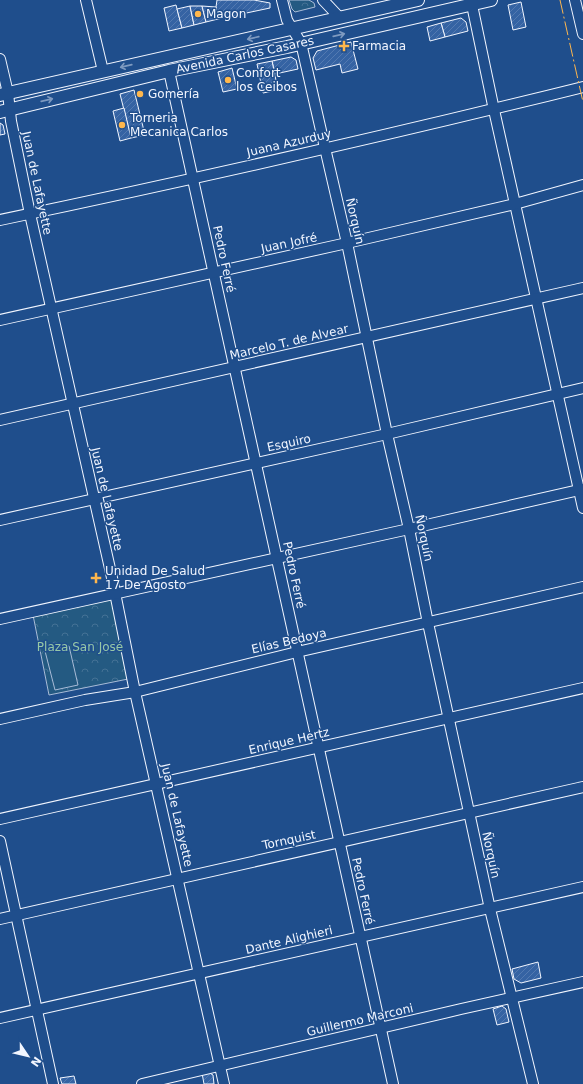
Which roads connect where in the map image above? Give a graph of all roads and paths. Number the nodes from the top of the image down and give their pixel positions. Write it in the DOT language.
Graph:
graph roads {
  1 [pos="86,0"];
  2 [pos="281,0"];
  3 [pos="323,0"];
  4 [pos="418,0"];
  5 [pos="491,0"];
  6 [pos="575,0"];
  7 [pos="384,4"];
  8 [pos="472,5"];
  9 [pos="340,18"];
  10 [pos="291,29"];
  11 [pos="583,34"];
  12 [pos="301,43"];
  13 [pos="0,59"];
  14 [pos="103,71"];
  15 [pos="169,71"];
  16 [pos="583,88"];
  17 [pos="4,94"];
  18 [pos="5,110"];
  19 [pos="494,110"];
  20 [pos="325,148"];
  21 [pos="192,178"];
  22 [pos="583,185"];
  23 [pos="515,204"];
  24 [pos="30,214"];
  25 [pos="0,220"];
  26 [pos="347,243"];
  27 [pos="214,273"];
  28 [pos="583,288"];
  29 [pos="535,298"];
  30 [pos="51,309"];
  31 [pos="0,320"];
  32 [pos="367,337"];
  33 [pos="234,367"];
  34 [pos="583,388"];
  35 [pos="557,395"];
  36 [pos="72,404"];
  37 [pos="0,420"];
  38 [pos="387,434"];
  39 [pos="255,464"];
  40 [pos="581,489"];
  41 [pos="94,499"];
  42 [pos="583,508"];
  43 [pos="0,520"];
  44 [pos="409,529"];
  45 [pos="277,557"];
  46 [pos="583,587"];
  47 [pos="114,593"];
  48 [pos="0,619"];
  49 [pos="428,623"];
  50 [pos="297,652"];
  51 [pos="583,688"];
  52 [pos="135,692"];
  53 [pos="0,719"];
  54 [pos="449,719"];
  55 [pos="318,747"];
  56 [pos="156,784"];
  57 [pos="583,787"];
  58 [pos="469,813"];
  59 [pos="0,819"];
  60 [pos="0,841"];
  61 [pos="339,842"];
  62 [pos="178,878"];
  63 [pos="583,887"];
  64 [pos="490,909"];
  65 [pos="16,915"];
  66 [pos="0,919"];
  67 [pos="360,938"];
  68 [pos="198,974"];
  69 [pos="583,982"];
  70 [pos="512,999"];
  71 [pos="37,1010"];
  72 [pos="0,1018"];
  73 [pos="381,1028"];
  74 [pos="220,1066"];
  75 [pos="53,1084"];
  76 [pos="142,1084"];
  77 [pos="224,1084"];
  78 [pos="393,1084"];
  79 [pos="533,1084"];
  1 -- 14 [label="street"];
  2 -- 10 [label="street, Ñorquín"];
  3 -- 9 [label="street"];
  4 -- 7 [label="main road, Avenida Carlos Casares"];
  5 -- 8 [label="main road, Avenida Carlos Casares"];
  6 -- 11 [label="street"];
  7 -- 9 [label="main road, Avenida Carlos Casares"];
  12 -- 8 [label="main road, Avenida Carlos Casares, one-way"];
  8 -- 19 [label="street"];
  9 -- 10 [label="main road, Avenida Carlos Casares"];
  10 -- 12 [label="street, Ñorquín"];
  10 -- 14 [label="main road, Avenida Carlos Casares, one-way"];
  12 -- 15 [label="main road, Avenida Carlos Casares"];
  12 -- 20 [label="street, Ñorquín"];
  13 -- 17 [label="street, Juan de Lafayette"];
  14 -- 17 [label="main road, Avenida Carlos Casares"];
  18 -- 15 [label="main road, Avenida Carlos Casares, one-way"];
  15 -- 21 [label="street, Pedro Ferré"];
  16 -- 19 [label="street, Juana Azurduy"];
  17 -- 18 [label="street, Juan de Lafayette"];
  18 -- 24 [label="street, Juan de Lafayette"];
  19 -- 20 [label="street, Juana Azurduy"];
  19 -- 23 [label="street"];
  20 -- 21 [label="street, Juana Azurduy"];
  20 -- 26 [label="street, Ñorquín"];
  21 -- 24 [label="street, Juana Azurduy"];
  21 -- 27 [label="street, Pedro Ferré"];
  22 -- 23 [label="street, Juan Jofré"];
  23 -- 26 [label="street, Juan Jofré"];
  23 -- 29 [label="street"];
  24 -- 25 [label="street, Juana Azurduy"];
  24 -- 30 [label="street, Juan de Lafayette"];
  26 -- 27 [label="street, Juan Jofré"];
  26 -- 32 [label="street, Ñorquín"];
  27 -- 30 [label="street, Juan Jofré"];
  27 -- 33 [label="street, Pedro Ferré"];
  28 -- 29 [label="street, Marcelo T. de Alvear"];
  29 -- 32 [label="street, Marcelo T. de Alvear"];
  29 -- 35 [label="street"];
  30 -- 31 [label="street, Juan Jofré"];
  30 -- 36 [label="street, Juan de Lafayette"];
  32 -- 33 [label="street, Marcelo T. de Alvear"];
  32 -- 38 [label="street, Ñorquín"];
  33 -- 36 [label="street, Marcelo T. de Alvear"];
  33 -- 39 [label="street, Pedro Ferré"];
  34 -- 35 [label="street, Esquiro"];
  35 -- 38 [label="street, Esquiro"];
  35 -- 40 [label="street"];
  36 -- 37 [label="street, Marcelo T. de Alvear"];
  36 -- 41 [label="street, Juan de Lafayette"];
  38 -- 39 [label="street, Esquiro"];
  38 -- 44 [label="street, Ñorquín"];
  39 -- 41 [label="street, Esquiro"];
  39 -- 45 [label="street, Pedro Ferré"];
  40 -- 42 [label="street"];
  40 -- 44 [label="street"];
  41 -- 43 [label="street, Esquiro"];
  41 -- 47 [label="street, Juan de Lafayette"];
  44 -- 45 [label="street"];
  44 -- 49 [label="street, Ñorquín"];
  45 -- 47 [label="street"];
  45 -- 50 [label="street, Pedro Ferré"];
  46 -- 49 [label="street, Elías Bedoya"];
  47 -- 48 [label="street"];
  47 -- 52 [label="street, Juan de Lafayette"];
  49 -- 50 [label="street, Elías Bedoya"];
  49 -- 54 [label="street, Ñorquín"];
  50 -- 52 [label="street, Elías Bedoya"];
  50 -- 55 [label="street, Pedro Ferré"];
  51 -- 54 [label="street, Enrique Hertz"];
  52 -- 53 [label="street, Elías Bedoya"];
  52 -- 56 [label="street, Juan de Lafayette"];
  54 -- 55 [label="street, Enrique Hertz"];
  54 -- 58 [label="street, Ñorquín"];
  55 -- 56 [label="street, Enrique Hertz"];
  55 -- 61 [label="street, Pedro Ferré"];
  56 -- 59 [label="street, Enrique Hertz"];
  56 -- 62 [label="street, Juan de Lafayette"];
  57 -- 58 [label="street, Tornquist"];
  58 -- 61 [label="street, Tornquist"];
  58 -- 64 [label="street, Ñorquín"];
  60 -- 65 [label="street"];
  61 -- 62 [label="street, Tornquist"];
  61 -- 67 [label="street, Pedro Ferré"];
  62 -- 65 [label="street, Tornquist"];
  62 -- 68 [label="street, Juan de Lafayette"];
  63 -- 64 [label="street, Dante Alighieri"];
  64 -- 67 [label="street, Dante Alighieri"];
  64 -- 70 [label="street, Ñorquín"];
  65 -- 66 [label="street, Tornquist"];
  65 -- 71 [label="street"];
  67 -- 68 [label="street, Dante Alighieri"];
  67 -- 73 [label="street, Pedro Ferré"];
  68 -- 71 [label="street, Dante Alighieri"];
  68 -- 74 [label="street, Juan de Lafayette"];
  69 -- 70 [label="street, Guillermo Marconi"];
  70 -- 73 [label="street, Guillermo Marconi"];
  70 -- 79 [label="street, Ñorquín"];
  71 -- 72 [label="street, Dante Alighieri"];
  71 -- 75 [label="street"];
  73 -- 74 [label="street, Guillermo Marconi"];
  73 -- 78 [label="street, Pedro Ferré"];
  74 -- 76 [label="street, Guillermo Marconi"];
  74 -- 77 [label="street, Juan de Lafayette"];
}
